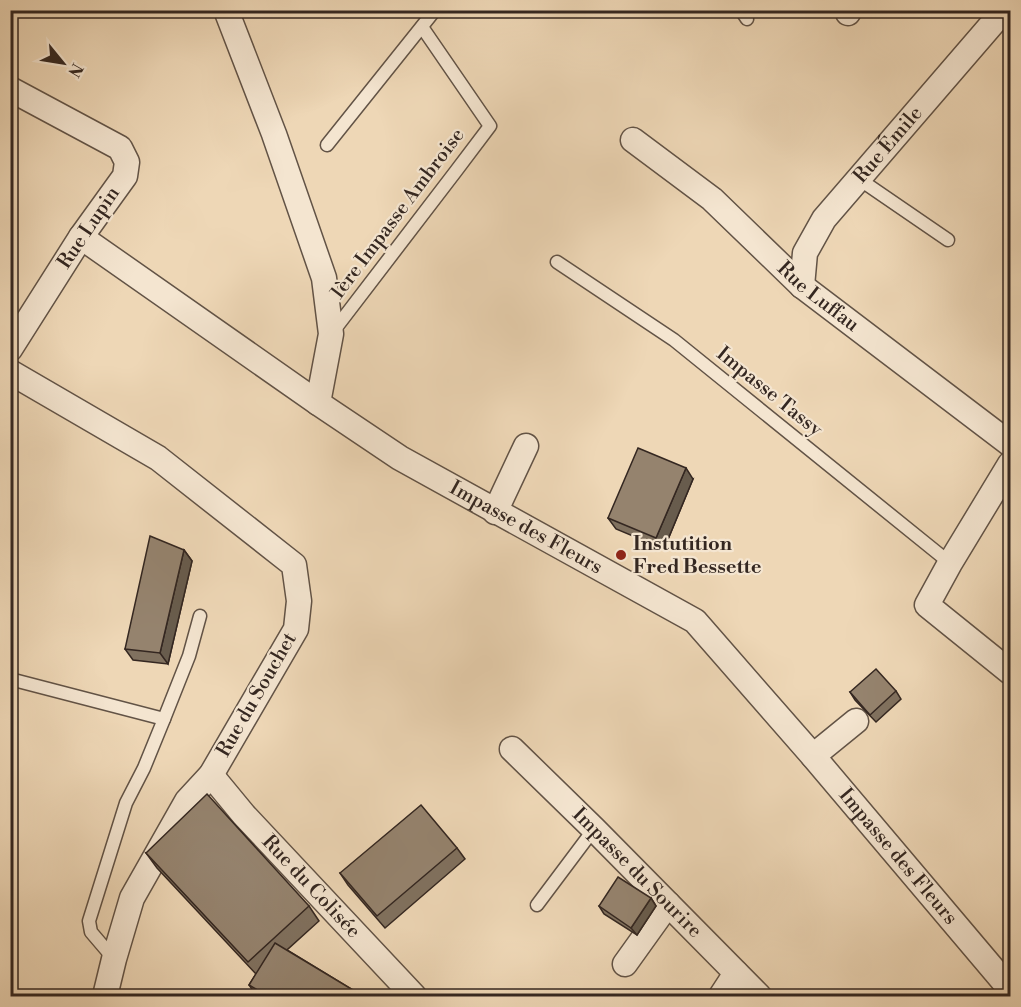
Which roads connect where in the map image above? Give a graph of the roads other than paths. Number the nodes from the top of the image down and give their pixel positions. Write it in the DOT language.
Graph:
graph roads {
  1 [pos="226,10"];
  2 [pos="435,10"];
  3 [pos="1002,20"];
  4 [pos="422,27"];
  5 [pos="10,88"];
  6 [pos="633,140"];
  7 [pos="327,145"];
  8 [pos="859,179"];
  9 [pos="81,237"];
  10 [pos="948,240"];
  11 [pos="557,262"];
  12 [pos="802,286"];
  13 [pos="331,334"];
  14 [pos="10,349"];
  15 [pos="10,372"];
  16 [pos="318,403"];
  17 [pos="1011,444"];
  18 [pos="526,446"];
  19 [pos="1011,464"];
  20 [pos="495,512"];
  21 [pos="950,563"];
  22 [pos="200,616"];
  23 [pos="1011,672"];
  24 [pos="10,680"];
  25 [pos="164,719"];
  26 [pos="856,721"];
  27 [pos="512,749"];
  28 [pos="813,756"];
  29 [pos="211,775"];
  30 [pos="594,829"];
  31 [pos="668,904"];
  32 [pos="537,905"];
  33 [pos="114,959"];
  34 [pos="625,964"];
  35 [pos="736,973"];
  36 [pos="1011,989"];
  37 [pos="402,992"];
  38 [pos="105,996"];
  39 [pos="721,996"];
  40 [pos="759,996"];
  1 -- 13 [label="street"];
  2 -- 4 [label="lane"];
  3 -- 8 [label="street, Rue Émile"];
  4 -- 7 [label="lane"];
  4 -- 13 [label="lane, 1ère Impasse Ambroise"];
  5 -- 9 [label="street, Rue Lupin"];
  6 -- 12 [label="street, Rue Luffau"];
  8 -- 10 [label="lane"];
  8 -- 12 [label="street, Rue Émile"];
  9 -- 14 [label="street, Rue Lupin"];
  9 -- 16 [label="street, Impasse des Fleurs"];
  11 -- 21 [label="lane, Impasse Tassy"];
  12 -- 17 [label="street, Rue Luffau"];
  13 -- 16 [label="street"];
  15 -- 29 [label="street, Rue du Souchet"];
  16 -- 20 [label="street, Impasse des Fleurs"];
  18 -- 20 [label="street"];
  19 -- 21 [label="street"];
  20 -- 28 [label="street, Impasse des Fleurs"];
  21 -- 23 [label="street"];
  22 -- 25 [label="lane"];
  24 -- 25 [label="lane"];
  25 -- 33 [label="lane"];
  26 -- 28 [label="street"];
  27 -- 30 [label="street, Impasse du Sourire"];
  28 -- 36 [label="street, Impasse des Fleurs"];
  29 -- 33 [label="street, Rue du Souchet"];
  29 -- 37 [label="street, Rue du Colisée"];
  30 -- 31 [label="street, Impasse du Sourire"];
  30 -- 32 [label="lane"];
  31 -- 34 [label="street"];
  31 -- 35 [label="street, Impasse du Sourire"];
  33 -- 38 [label="street, Rue du Souchet"];
  35 -- 39 [label="street"];
  35 -- 40 [label="street, Impasse du Sourire"];
}
